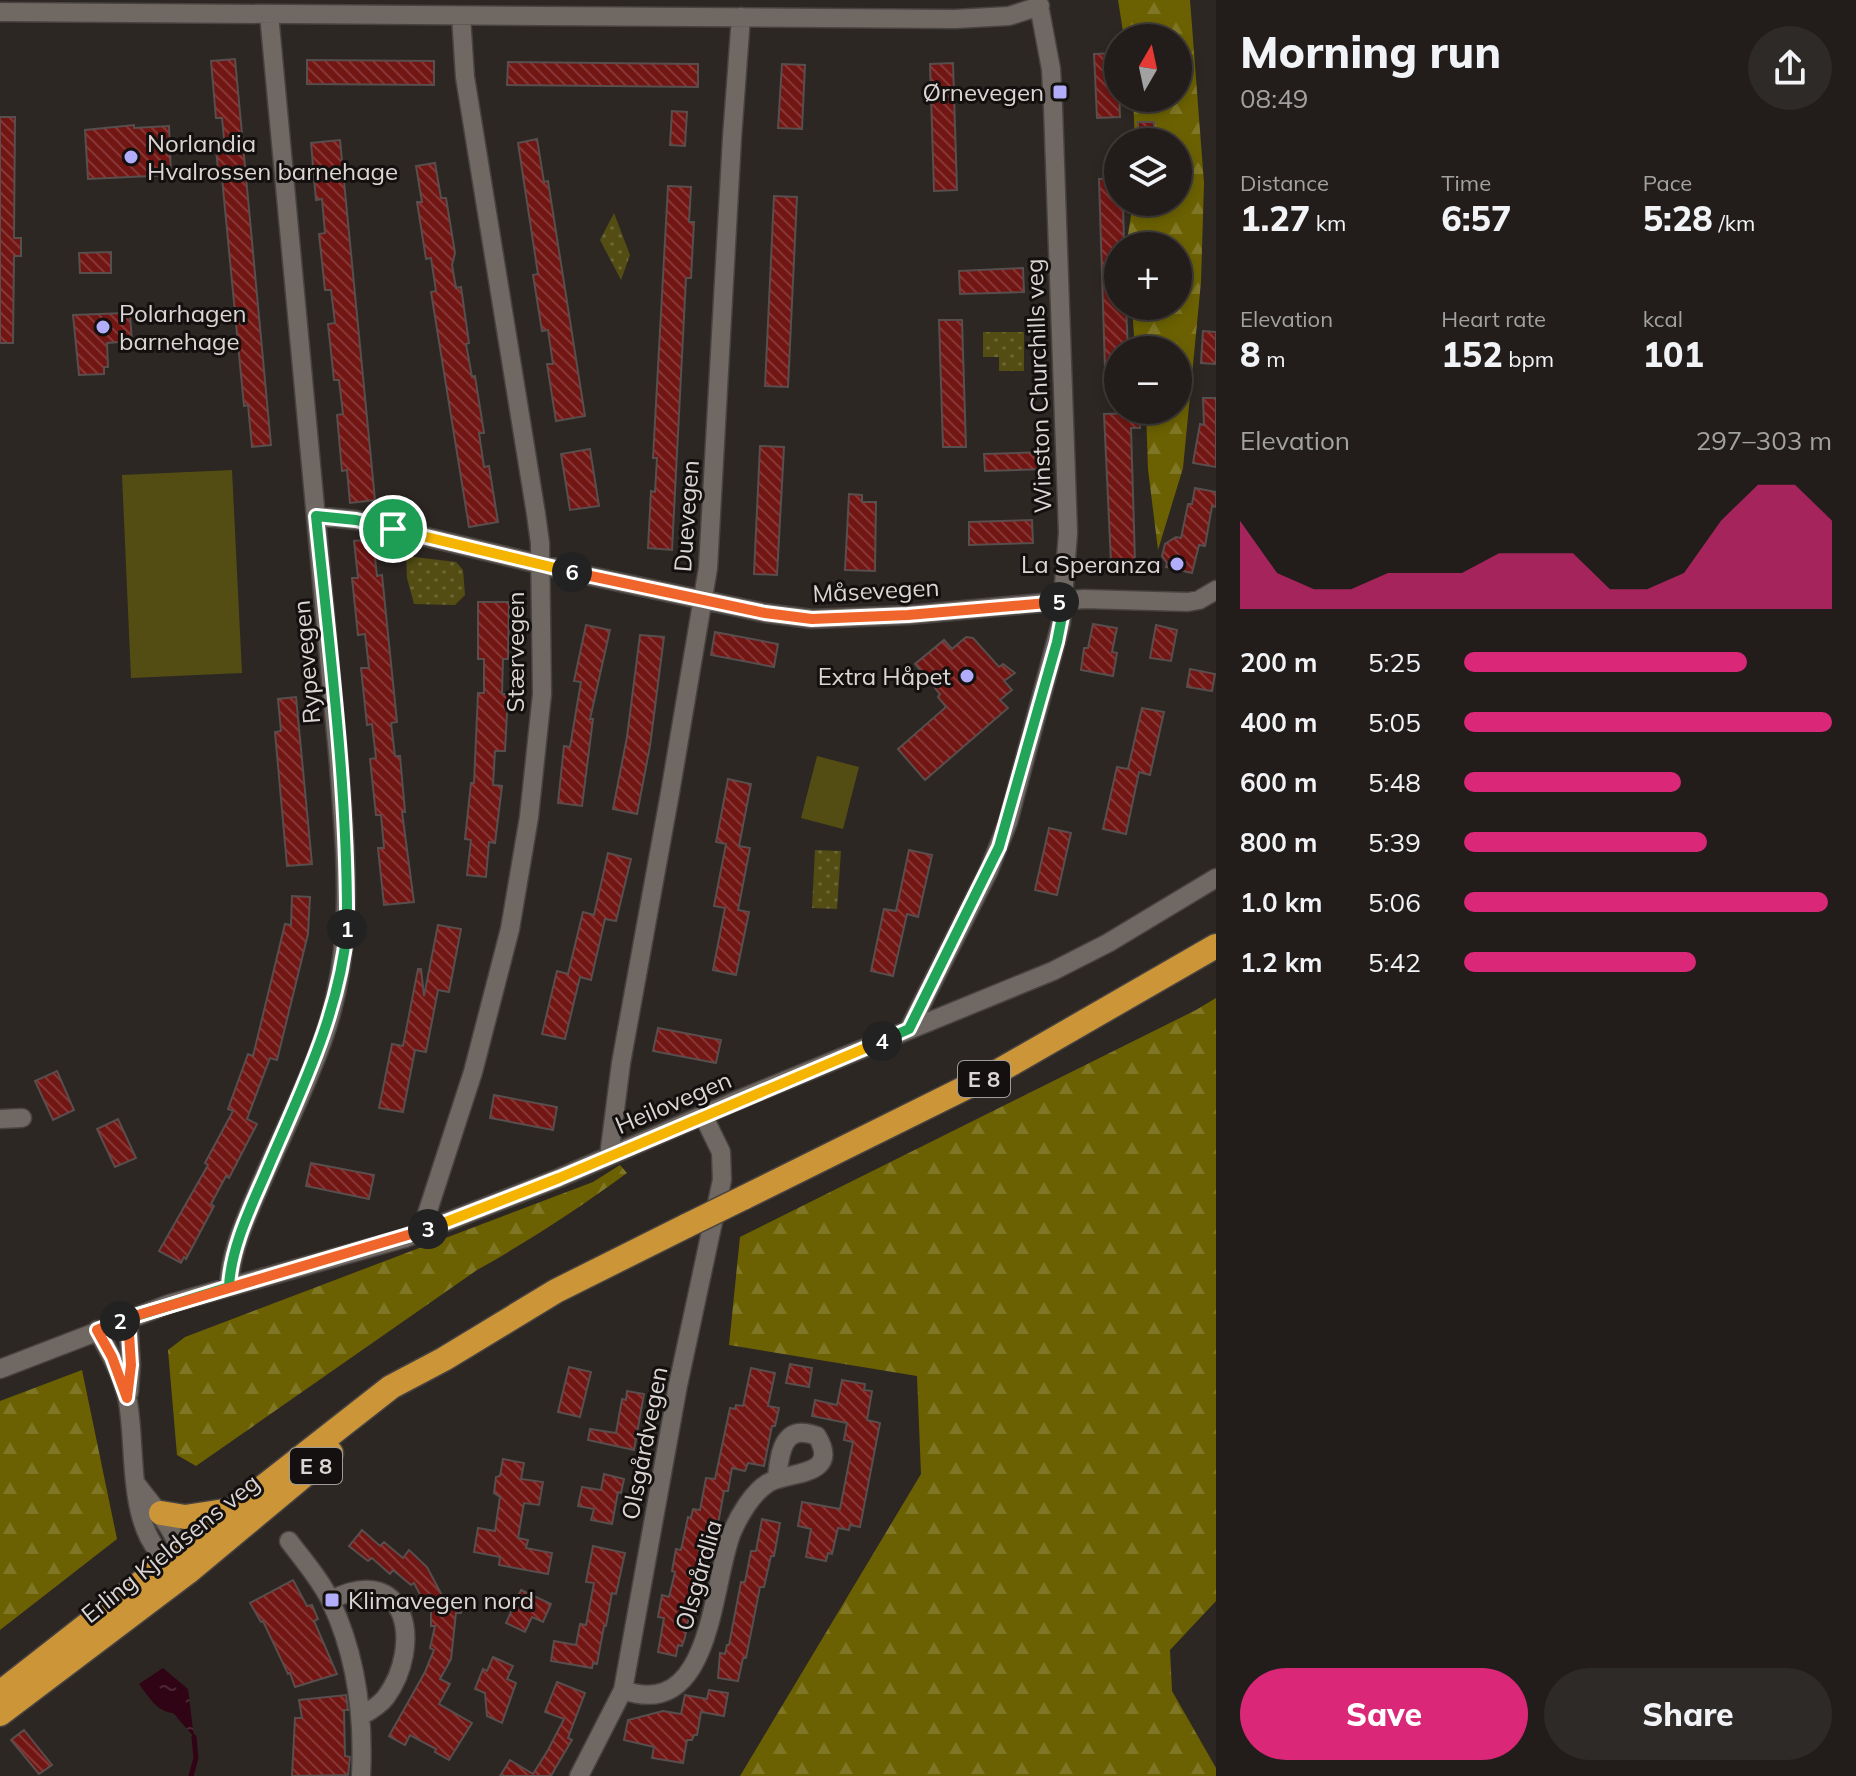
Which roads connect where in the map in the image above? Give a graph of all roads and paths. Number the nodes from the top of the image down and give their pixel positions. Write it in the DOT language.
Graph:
graph roads {
  1 [pos="1039,3"];
  2 [pos="170,7"];
  3 [pos="0,12"];
  4 [pos="269,14"];
  5 [pos="461,16"];
  6 [pos="741,17"];
  7 [pos="316,516"];
  8 [pos="540,564"];
  9 [pos="1216,590"];
  10 [pos="702,599"];
  11 [pos="1065,601"];
  12 [pos="1216,878"];
  13 [pos="1216,946"];
  14 [pos="909,1029"];
  15 [pos="703,1115"];
  16 [pos="22,1118"];
  17 [pos="0,1119"];
  18 [pos="609,1156"];
  19 [pos="421,1232"];
  20 [pos="229,1287"];
  21 [pos="128,1318"];
  22 [pos="97,1330"];
  23 [pos="444,1359"];
  24 [pos="0,1369"];
  25 [pos="127,1398"];
  26 [pos="777,1477"];
  27 [pos="137,1485"];
  28 [pos="233,1509"];
  29 [pos="161,1513"];
  30 [pos="289,1541"];
  31 [pos="179,1562"];
  32 [pos="331,1600"];
  33 [pos="623,1690"];
  34 [pos="0,1693"];
  35 [pos="0,1714"];
  36 [pos="361,1716"];
  37 [pos="361,1776"];
  38 [pos="579,1776"];
  1 -- 6 [label="street"];
  1 -- 11 [label="street, Winston Churchills veg"];
  2 -- 3 [label="street"];
  2 -- 4 [label="street"];
  4 -- 5 [label="street"];
  4 -- 7 [label="street, Rypevegen"];
  5 -- 6 [label="street"];
  5 -- 8 [label="street, Stærvegen"];
  6 -- 10 [label="street, Duevegen"];
  7 -- 8 [label="street, Måsevegen"];
  7 -- 20 [label="street, Rypevegen"];
  8 -- 10 [label="street, Måsevegen"];
  8 -- 19 [label="street, Stærvegen"];
  9 -- 11 [label="street, Måsevegen"];
  10 -- 11 [label="street, Måsevegen"];
  10 -- 18 [label="street, Duevegen"];
  11 -- 14 [label="street, Winston Churchills veg"];
  12 -- 14 [label="street, Heilovegen"];
  13 -- 23 [label="highway, Erling Kjeldsens veg / E 8, bridge"];
  14 -- 15 [label="street, Heilovegen"];
  15 -- 18 [label="street, Heilovegen"];
  15 -- 33 [label="street, Olsgårdvegen"];
  16 -- 17 [label="street"];
  18 -- 19 [label="street, Heilovegen"];
  19 -- 20 [label="street, Heilovegen"];
  20 -- 21 [label="street, Heilovegen"];
  21 -- 22 [label="street, Heilovegen"];
  21 -- 25 [label="street"];
  22 -- 24 [label="street, Heilovegen"];
  22 -- 25 [label="street"];
  23 -- 28 [label="highway, Erling Kjeldsens veg / E 8"];
  23 -- 31 [label="highway, Erling Kjeldsens veg / E 8"];
  25 -- 27 [label="street"];
  26 -- 33 [label="street, Olsgårdlia"];
  27 -- 29 [label="street"];
  27 -- 31 [label="street"];
  28 -- 29 [label="highway, E 8"];
  28 -- 31 [label="highway, Erling Kjeldsens veg / E 8"];
  29 -- 31 [label="street"];
  30 -- 32 [label="street"];
  31 -- 34 [label="highway, Erling Kjeldsens veg / E 8"];
  31 -- 35 [label="highway, Erling Kjeldsens veg / E 8"];
  32 -- 36 [label="street"];
  32 -- 36 [label="street"];
  33 -- 38 [label="street, Olsgårdvegen"];
  36 -- 37 [label="street"];
}
